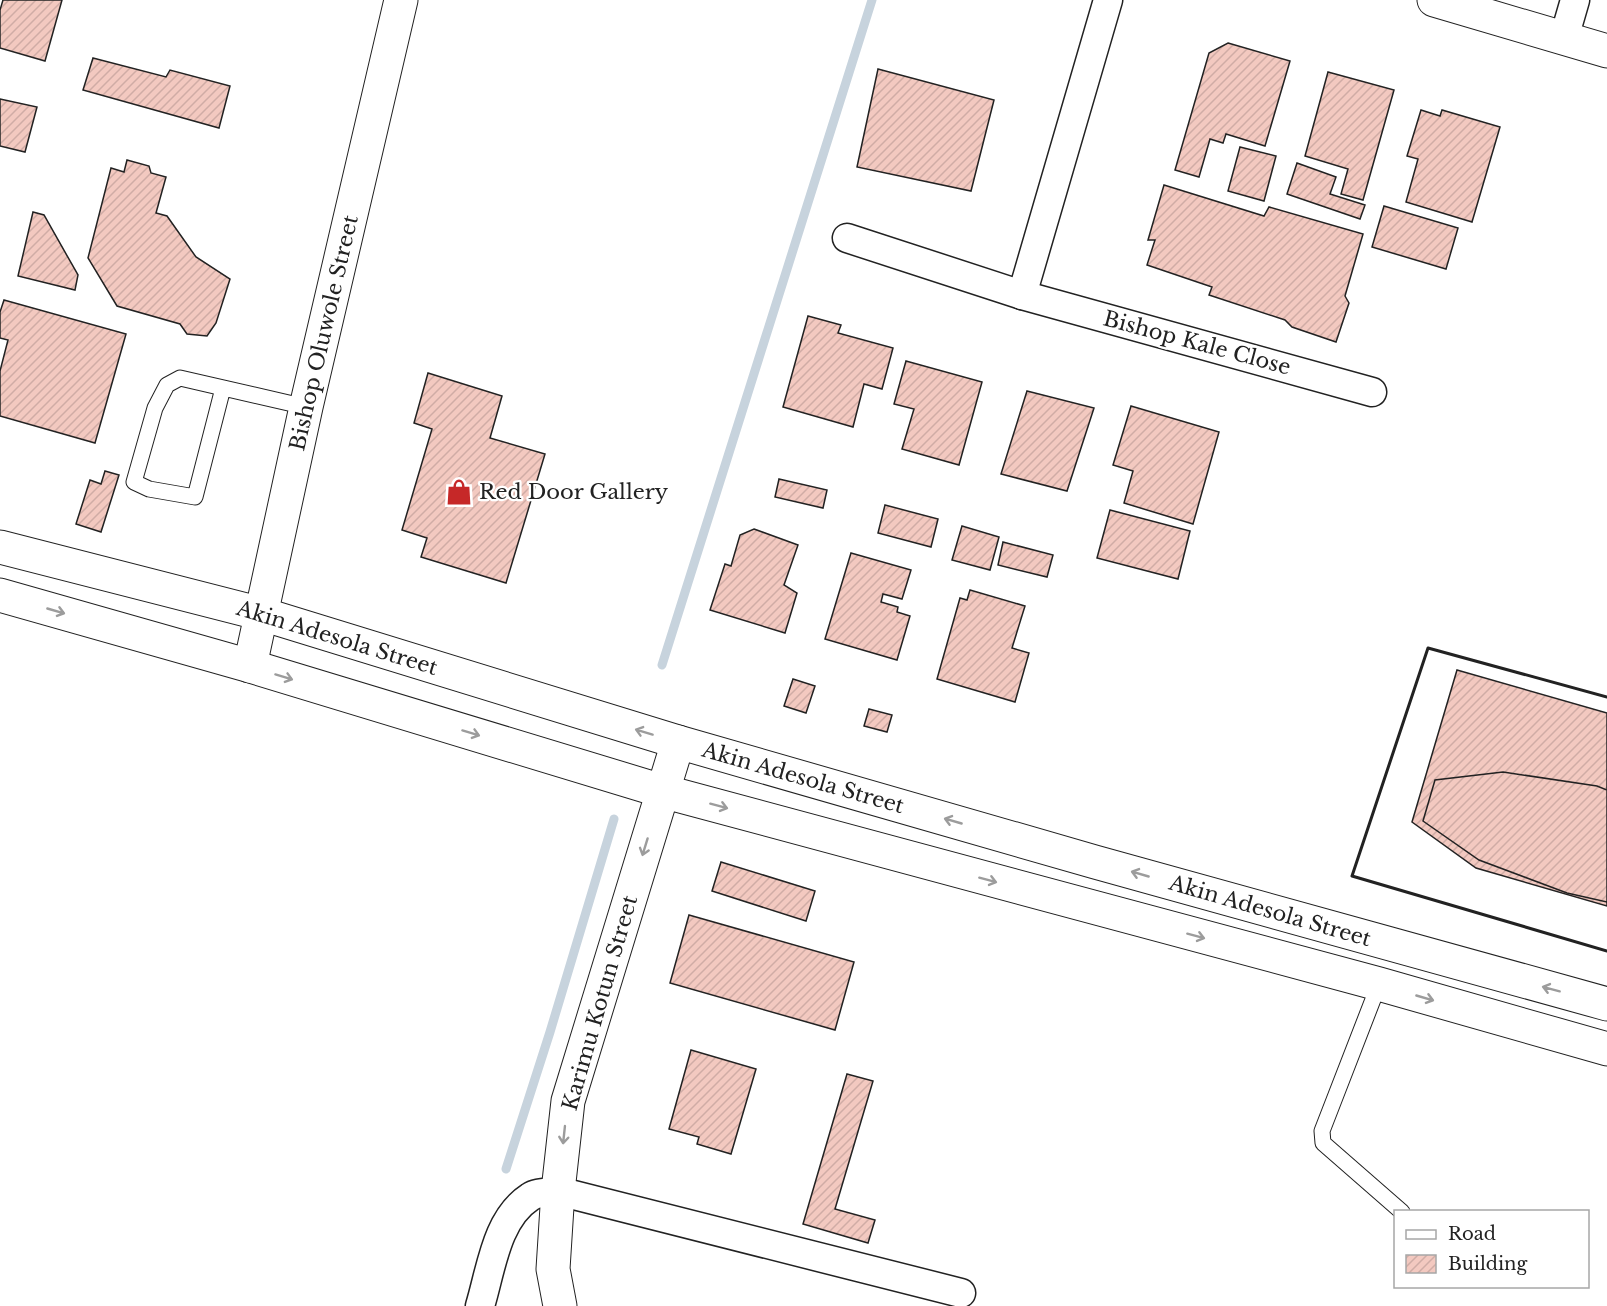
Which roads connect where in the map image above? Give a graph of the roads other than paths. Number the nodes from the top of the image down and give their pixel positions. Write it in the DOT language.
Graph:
graph roads {
  1 [pos="401,0"];
  2 [pos="1108,0"];
  3 [pos="1434,0"];
  4 [pos="1575,0"];
  5 [pos="1564,38"];
  6 [pos="1607,51"];
  7 [pos="847,238"];
  8 [pos="1022,295"];
  9 [pos="223,388"];
  10 [pos="1372,392"];
  11 [pos="306,407"];
  12 [pos="0,547"];
  13 [pos="0,595"];
  14 [pos="262,614"];
  15 [pos="250,666"];
  16 [pos="678,742"];
  17 [pos="662,791"];
  18 [pos="1379,984"];
  19 [pos="1607,1004"];
  20 [pos="1607,1048"];
  21 [pos="558,1191"];
  22 [pos="1400,1210"];
  23 [pos="961,1293"];
  24 [pos="480,1306"];
  25 [pos="560,1306"];
  1 -- 11 [label="main road, Bishop Oluwole Street"];
  2 -- 8 [label="street"];
  3 -- 5 [label="main road"];
  4 -- 5 [label="street"];
  5 -- 6 [label="main road"];
  7 -- 8 [label="street, Bishop Kale Close"];
  8 -- 10 [label="street, Bishop Kale Close"];
  9 -- 9 [label="lane"];
  9 -- 11 [label="lane"];
  11 -- 14 [label="main road, Bishop Oluwole Street"];
  12 -- 14 [label="main road, Akin Adesola Street"];
  13 -- 15 [label="main road, Akin Adesola Street, one-way"];
  14 -- 15 [label="main road, Bishop Oluwole Street"];
  16 -- 14 [label="main road, Akin Adesola Street, one-way"];
  15 -- 17 [label="main road, Akin Adesola Street, one-way"];
  16 -- 17 [label="main road, Karimu Kotun Street"];
  19 -- 16 [label="main road, Akin Adesola Street, one-way"];
  17 -- 18 [label="main road, Akin Adesola Street, one-way"];
  17 -- 21 [label="main road, Karimu Kotun Street, one-way"];
  18 -- 20 [label="main road, Akin Adesola Street, one-way"];
  18 -- 22 [label="lane"];
  21 -- 23 [label="street"];
  21 -- 24 [label="street"];
  21 -- 25 [label="main road, Karimu Kotun Street"];
}
